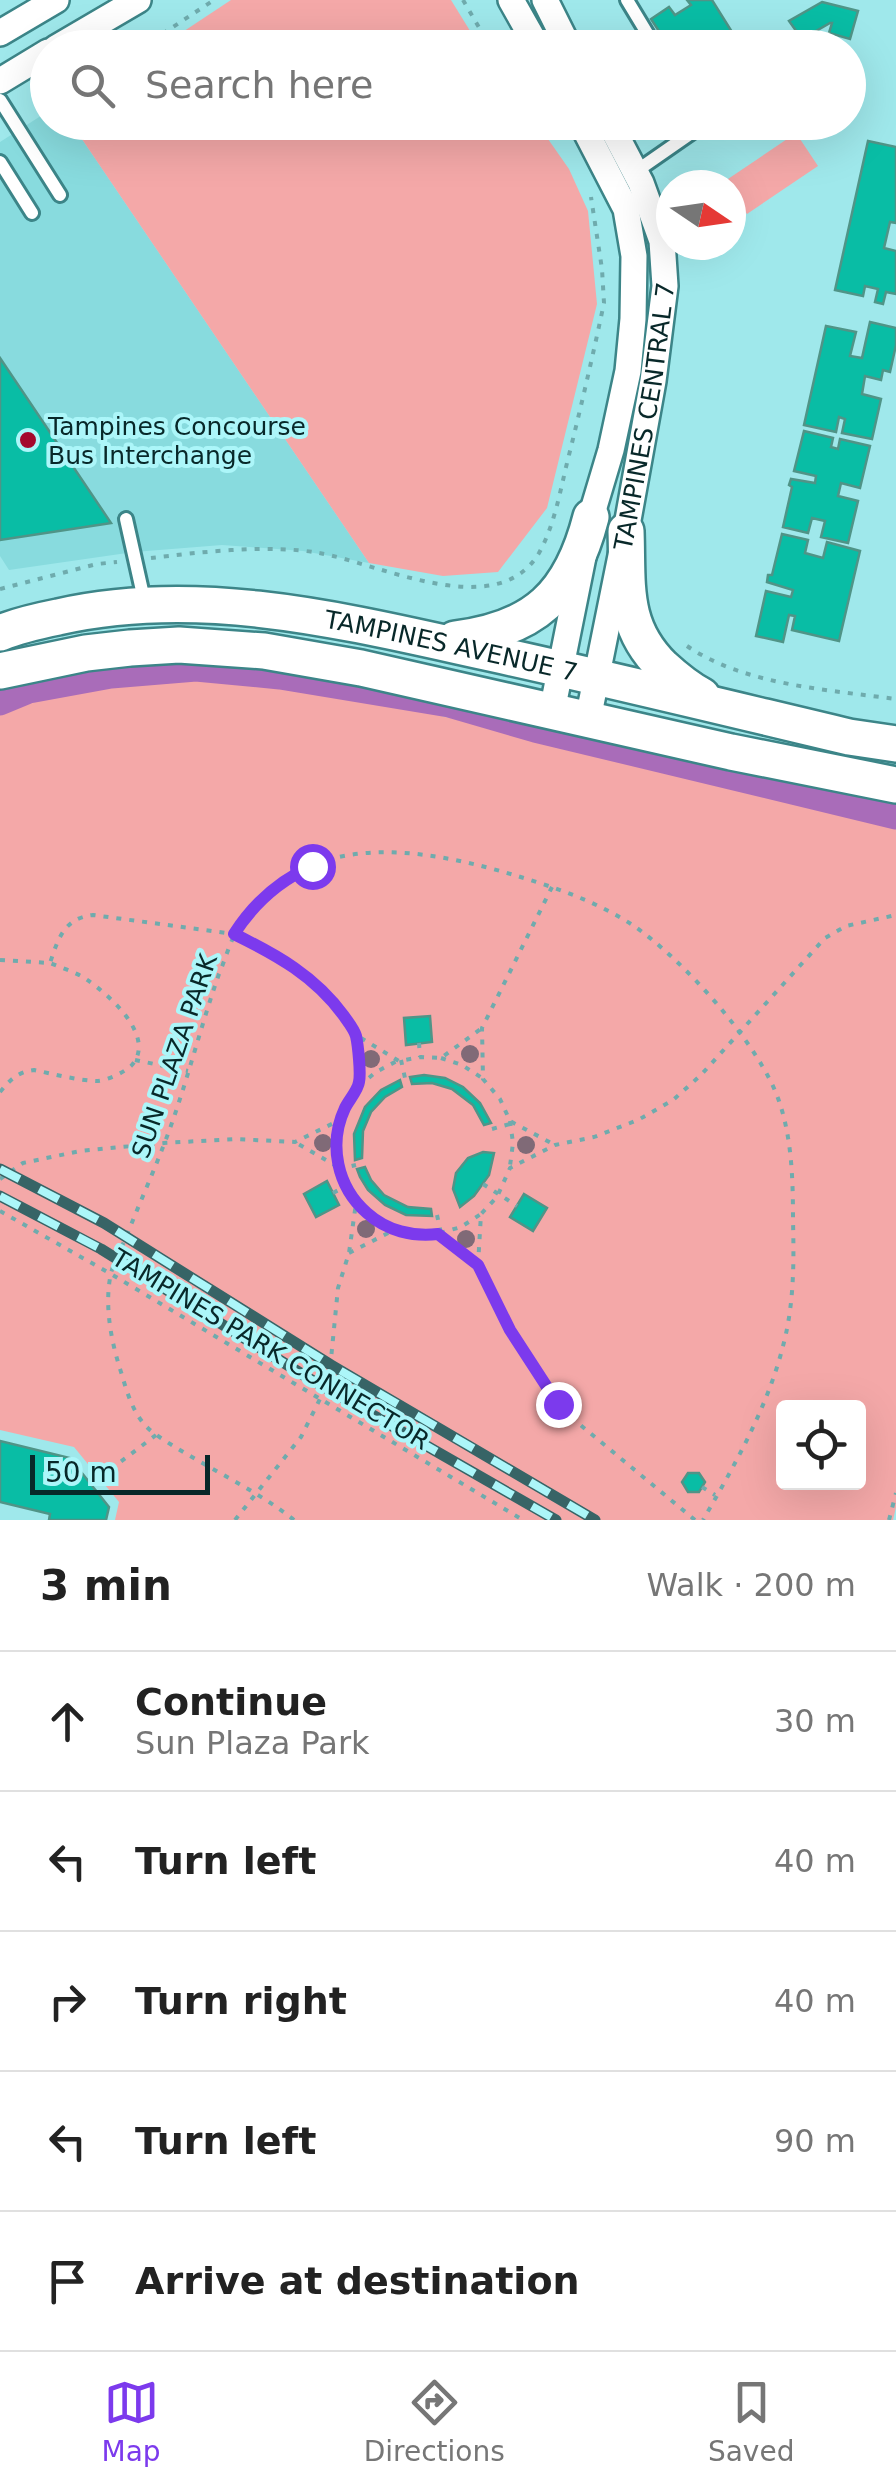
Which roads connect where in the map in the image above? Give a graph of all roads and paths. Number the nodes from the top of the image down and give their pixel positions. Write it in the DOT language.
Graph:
graph roads {
  1 [pos="56,0"];
  2 [pos="138,0"];
  3 [pos="214,0"];
  4 [pos="463,0"];
  5 [pos="511,0"];
  6 [pos="545,0"];
  7 [pos="628,0"];
  8 [pos="87,30"];
  9 [pos="168,30"];
  10 [pos="480,30"];
  11 [pos="528,30"];
  12 [pos="560,30"];
  13 [pos="646,30"];
  14 [pos="0,32"];
  15 [pos="30,63"];
  16 [pos="0,81"];
  17 [pos="0,100"];
  18 [pos="578,140"];
  19 [pos="618,140"];
  20 [pos="680,140"];
  21 [pos="0,162"];
  22 [pos="635,172"];
  23 [pos="589,190"];
  24 [pos="60,195"];
  25 [pos="32,213"];
  26 [pos="591,517"];
  27 [pos="126,519"];
  28 [pos="626,531"];
  29 [pos="136,560"];
  30 [pos="0,589"];
  31 [pos="146,605"];
  32 [pos="0,633"];
  33 [pos="435,642"];
  34 [pos="682,643"];
  35 [pos="561,669"];
  36 [pos="0,671"];
  37 [pos="598,678"];
  38 [pos="896,699"];
  39 [pos="725,707"];
  40 [pos="552,711"];
  41 [pos="588,718"];
  42 [pos="896,744"];
  43 [pos="896,785"];
  44 [pos="552,886"];
  45 [pos="896,916"];
  46 [pos="234,934"];
  47 [pos="0,960"];
  48 [pos="50,964"];
  49 [pos="482,1028"];
  50 [pos="740,1034"];
  51 [pos="356,1035"];
  52 [pos="419,1044"];
  53 [pos="420,1057"];
  54 [pos="441,1058"];
  55 [pos="136,1060"];
  56 [pos="400,1060"];
  57 [pos="188,1071"];
  58 [pos="405,1078"];
  59 [pos="483,1079"];
  60 [pos="360,1086"];
  61 [pos="0,1092"];
  62 [pos="340,1120"];
  63 [pos="510,1123"];
  64 [pos="492,1128"];
  65 [pos="164,1142"];
  66 [pos="294,1142"];
  67 [pos="555,1144"];
  68 [pos="356,1164"];
  69 [pos="339,1168"];
  70 [pos="510,1168"];
  71 [pos="0,1179"];
  72 [pos="483,1184"];
  73 [pos="346,1186"];
  74 [pos="333,1193"];
  75 [pos="499,1194"];
  76 [pos="356,1203"];
  77 [pos="517,1206"];
  78 [pos="0,1210"];
  79 [pos="481,1214"];
  80 [pos="438,1216"];
  81 [pos="394,1230"];
  82 [pos="440,1234"];
  83 [pos="349,1253"];
  84 [pos="478,1265"];
  85 [pos="111,1274"];
  86 [pos="320,1399"];
  87 [pos="156,1435"];
  88 [pos="90,1484"];
  89 [pos="702,1488"];
  90 [pos="257,1493"];
  91 [pos="896,1493"];
  92 [pos="717,1496"];
  93 [pos="236,1520"];
  94 [pos="294,1520"];
  95 [pos="523,1520"];
  96 [pos="694,1520"];
  97 [pos="704,1520"];
  98 [pos="889,1520"];
  1 -- 14 [label="street"];
  2 -- 8 [label="street"];
  3 -- 9 [label="path"];
  4 -- 10 [label="path"];
  5 -- 11 [label="street"];
  6 -- 12 [label="street"];
  7 -- 13 [label="lane"];
  15 -- 16 [label="street"];
  17 -- 24 [label="lane"];
  18 -- 26 [label="street, TAMPINES CENTRAL 7"];
  19 -- 22 [label="street, TAMPINES CENTRAL 7"];
  20 -- 22 [label="lane"];
  21 -- 25 [label="lane"];
  22 -- 28 [label="street, TAMPINES CENTRAL 7"];
  23 -- 29 [label="path"];
  26 -- 33 [label="main road"];
  26 -- 35 [label="street, TAMPINES CENTRAL 7"];
  27 -- 29 [label="lane"];
  28 -- 37 [label="street, TAMPINES CENTRAL 7"];
  28 -- 39 [label="main road"];
  29 -- 30 [label="path"];
  29 -- 31 [label="lane"];
  31 -- 32 [label="main road, TAMPINES AVENUE 7"];
  31 -- 33 [label="main road, TAMPINES AVENUE 7"];
  33 -- 35 [label="main road, TAMPINES AVENUE 7"];
  34 -- 38 [label="path"];
  35 -- 37 [label="main road, TAMPINES AVENUE 7"];
  35 -- 40 [label="street, TAMPINES CENTRAL 7"];
  36 -- 40 [label="main road, TAMPINES AVENUE 7"];
  37 -- 39 [label="main road, TAMPINES AVENUE 7"];
  37 -- 41 [label="street, TAMPINES CENTRAL 7"];
  39 -- 42 [label="main road, TAMPINES AVENUE 7"];
  40 -- 41 [label="main road, TAMPINES AVENUE 7"];
  41 -- 43 [label="main road, TAMPINES AVENUE 7"];
  44 -- 46 [label="path, SUN PLAZA PARK"];
  44 -- 49 [label="path"];
  44 -- 50 [label="path, SUN PLAZA PARK"];
  45 -- 50 [label="path"];
  46 -- 48 [label="path"];
  46 -- 51 [label="path"];
  46 -- 57 [label="path, SUN PLAZA PARK"];
  47 -- 48 [label="path"];
  48 -- 55 [label="path"];
  49 -- 54 [label="path"];
  49 -- 59 [label="path"];
  50 -- 67 [label="path"];
  50 -- 92 [label="path, SUN PLAZA PARK"];
  51 -- 56 [label="path"];
  51 -- 60 [label="path"];
  52 -- 53 [label="path"];
  53 -- 54 [label="path"];
  53 -- 56 [label="path"];
  54 -- 59 [label="path"];
  55 -- 57 [label="path"];
  55 -- 61 [label="path"];
  56 -- 58 [label="path"];
  56 -- 60 [label="path"];
  57 -- 65 [label="path, SUN PLAZA PARK"];
  59 -- 63 [label="path"];
  60 -- 62 [label="path"];
  62 -- 66 [label="path"];
  62 -- 69 [label="path"];
  63 -- 64 [label="path"];
  63 -- 67 [label="path"];
  63 -- 70 [label="path"];
  65 -- 66 [label="path"];
  65 -- 71 [label="path"];
  65 -- 85 [label="path, SUN PLAZA PARK"];
  66 -- 69 [label="path"];
  67 -- 70 [label="path"];
  68 -- 69 [label="path"];
  69 -- 73 [label="path"];
  70 -- 75 [label="path"];
  72 -- 75 [label="path"];
  73 -- 74 [label="path"];
  73 -- 76 [label="path"];
  75 -- 77 [label="path"];
  75 -- 79 [label="path"];
  76 -- 81 [label="path"];
  76 -- 83 [label="path"];
  78 -- 85 [label="path, TAMPINES PARK CONNECTOR"];
  79 -- 82 [label="path"];
  79 -- 84 [label="path"];
  80 -- 82 [label="path"];
  81 -- 82 [label="path"];
  81 -- 83 [label="path"];
  82 -- 84 [label="path"];
  83 -- 86 [label="path"];
  84 -- 96 [label="path"];
  85 -- 86 [label="path, TAMPINES PARK CONNECTOR"];
  85 -- 87 [label="path"];
  86 -- 90 [label="path"];
  86 -- 95 [label="path, TAMPINES PARK CONNECTOR"];
  87 -- 88 [label="path"];
  87 -- 90 [label="path"];
  89 -- 92 [label="path"];
  90 -- 93 [label="path"];
  90 -- 94 [label="path"];
  91 -- 98 [label="path"];
  92 -- 97 [label="path, SUN PLAZA PARK"];
}
